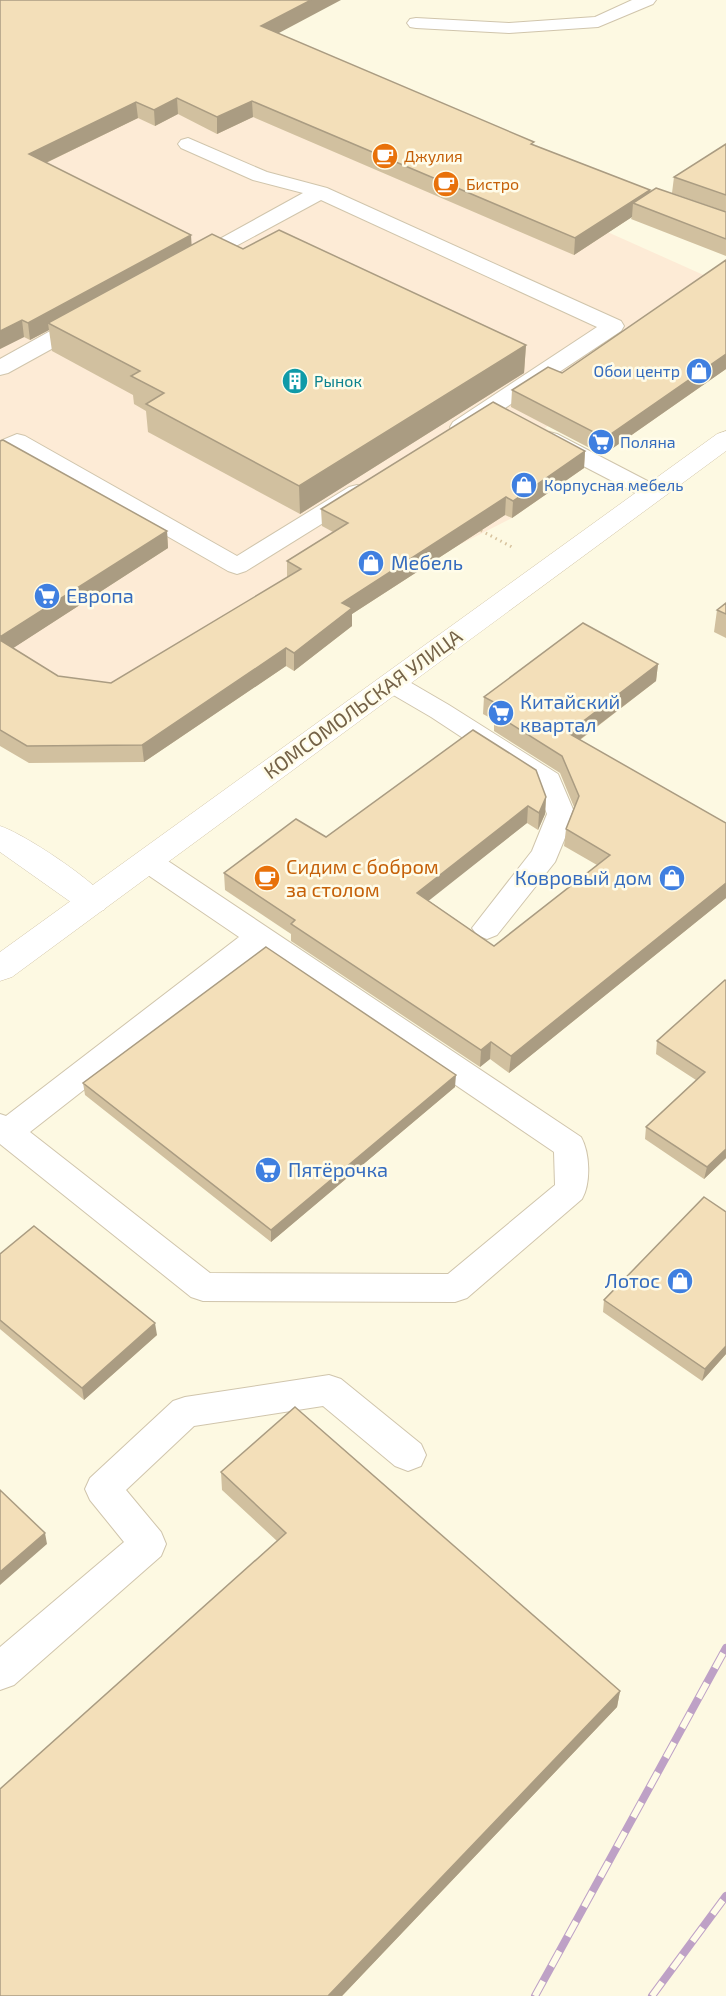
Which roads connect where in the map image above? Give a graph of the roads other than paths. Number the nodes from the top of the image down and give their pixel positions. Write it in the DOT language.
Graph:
graph roads {
  1 [pos="647,0"];
  2 [pos="416,22"];
  3 [pos="188,144"];
  4 [pos="320,192"];
  5 [pos="176,271"];
  6 [pos="103,311"];
  7 [pos="0,368"];
  8 [pos="491,408"];
  9 [pos="726,439"];
  10 [pos="440,440"];
  11 [pos="0,450"];
  12 [pos="370,483"];
  13 [pos="651,492"];
  14 [pos="392,683"];
  15 [pos="0,837"];
  16 [pos="149,862"];
  17 [pos="93,902"];
  18 [pos="487,928"];
  19 [pos="259,937"];
  20 [pos="0,969"];
  21 [pos="4,1129"];
  22 [pos="408,1455"];
  23 [pos="0,1672"];
  1 -- 2 [label="lane"];
  3 -- 4 [label="lane"];
  4 -- 5 [label="lane"];
  4 -- 8 [label="lane"];
  6 -- 7 [label="lane"];
  8 -- 10 [label="lane"];
  8 -- 13 [label="lane"];
  9 -- 13 [label="main road, КОМСОМОЛЬСКАЯ УЛИЦА"];
  11 -- 12 [label="lane"];
  13 -- 14 [label="main road, КОМСОМОЛЬСКАЯ УЛИЦА"];
  14 -- 16 [label="main road, КОМСОМОЛЬСКАЯ УЛИЦА"];
  14 -- 18 [label="lane"];
  15 -- 17 [label="main road"];
  16 -- 17 [label="main road, КОМСОМОЛЬСКАЯ УЛИЦА"];
  16 -- 19 [label="lane"];
  17 -- 20 [label="main road, КОМСОМОЛЬСКАЯ УЛИЦА"];
  19 -- 21 [label="lane"];
  19 -- 21 [label="lane"];
  22 -- 23 [label="lane"];
}
